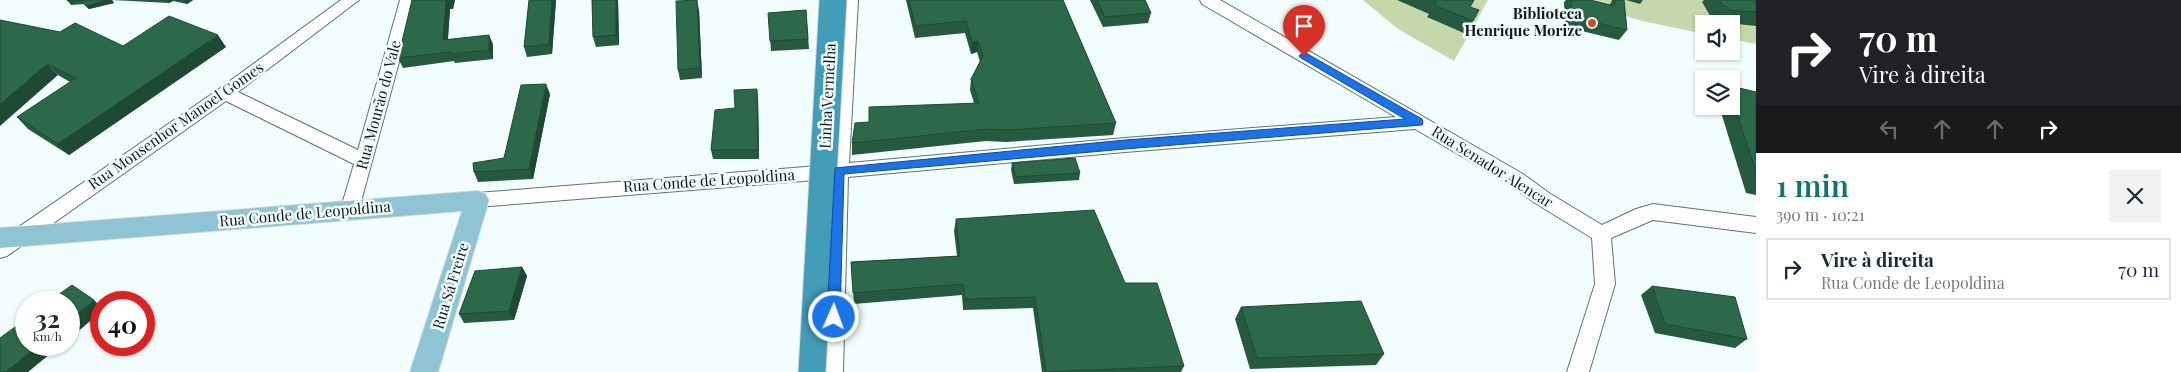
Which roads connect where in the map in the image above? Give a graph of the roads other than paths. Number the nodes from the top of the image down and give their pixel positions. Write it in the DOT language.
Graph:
graph roads {
  1 [pos="351,0"];
  2 [pos="408,0"];
  3 [pos="834,0"];
  4 [pos="839,0"];
  5 [pos="850,0"];
  6 [pos="1208,0"];
  7 [pos="225,93"];
  8 [pos="1418,122"];
  9 [pos="364,161"];
  10 [pos="839,171"];
  11 [pos="477,200"];
  12 [pos="350,211"];
  13 [pos="1756,225"];
  14 [pos="1601,234"];
  15 [pos="11,237"];
  16 [pos="0,250"];
  17 [pos="424,372"];
  18 [pos="812,372"];
  19 [pos="824,372"];
  20 [pos="832,372"];
  21 [pos="1578,372"];
  1 -- 7 [label="street, Rua Monsenhor Manoel Gomes"];
  2 -- 9 [label="street, Rua Mourão do Vale"];
  3 -- 18 [label="highway, Linha Vermelha, bridge"];
  4 -- 19 [label="highway, Linha Vermelha"];
  5 -- 10 [label="street"];
  6 -- 8 [label="street, Rua Senador Alencar"];
  7 -- 9 [label="street"];
  7 -- 15 [label="street, Rua Monsenhor Manoel Gomes"];
  8 -- 10 [label="street, Rua Conde de Leopoldina"];
  8 -- 14 [label="street, Rua Senador Alencar"];
  9 -- 12 [label="street, Rua Mourão do Vale"];
  10 -- 11 [label="street, Rua Conde de Leopoldina"];
  10 -- 20 [label="street"];
  11 -- 12 [label="main road, Rua Conde de Leopoldina"];
  11 -- 17 [label="main road, Rua Sá Freire"];
  12 -- 15 [label="main road, Rua Conde de Leopoldina"];
  13 -- 14 [label="street"];
  14 -- 21 [label="street"];
  15 -- 16 [label="street, Rua Monsenhor Manoel Gomes"];
}
